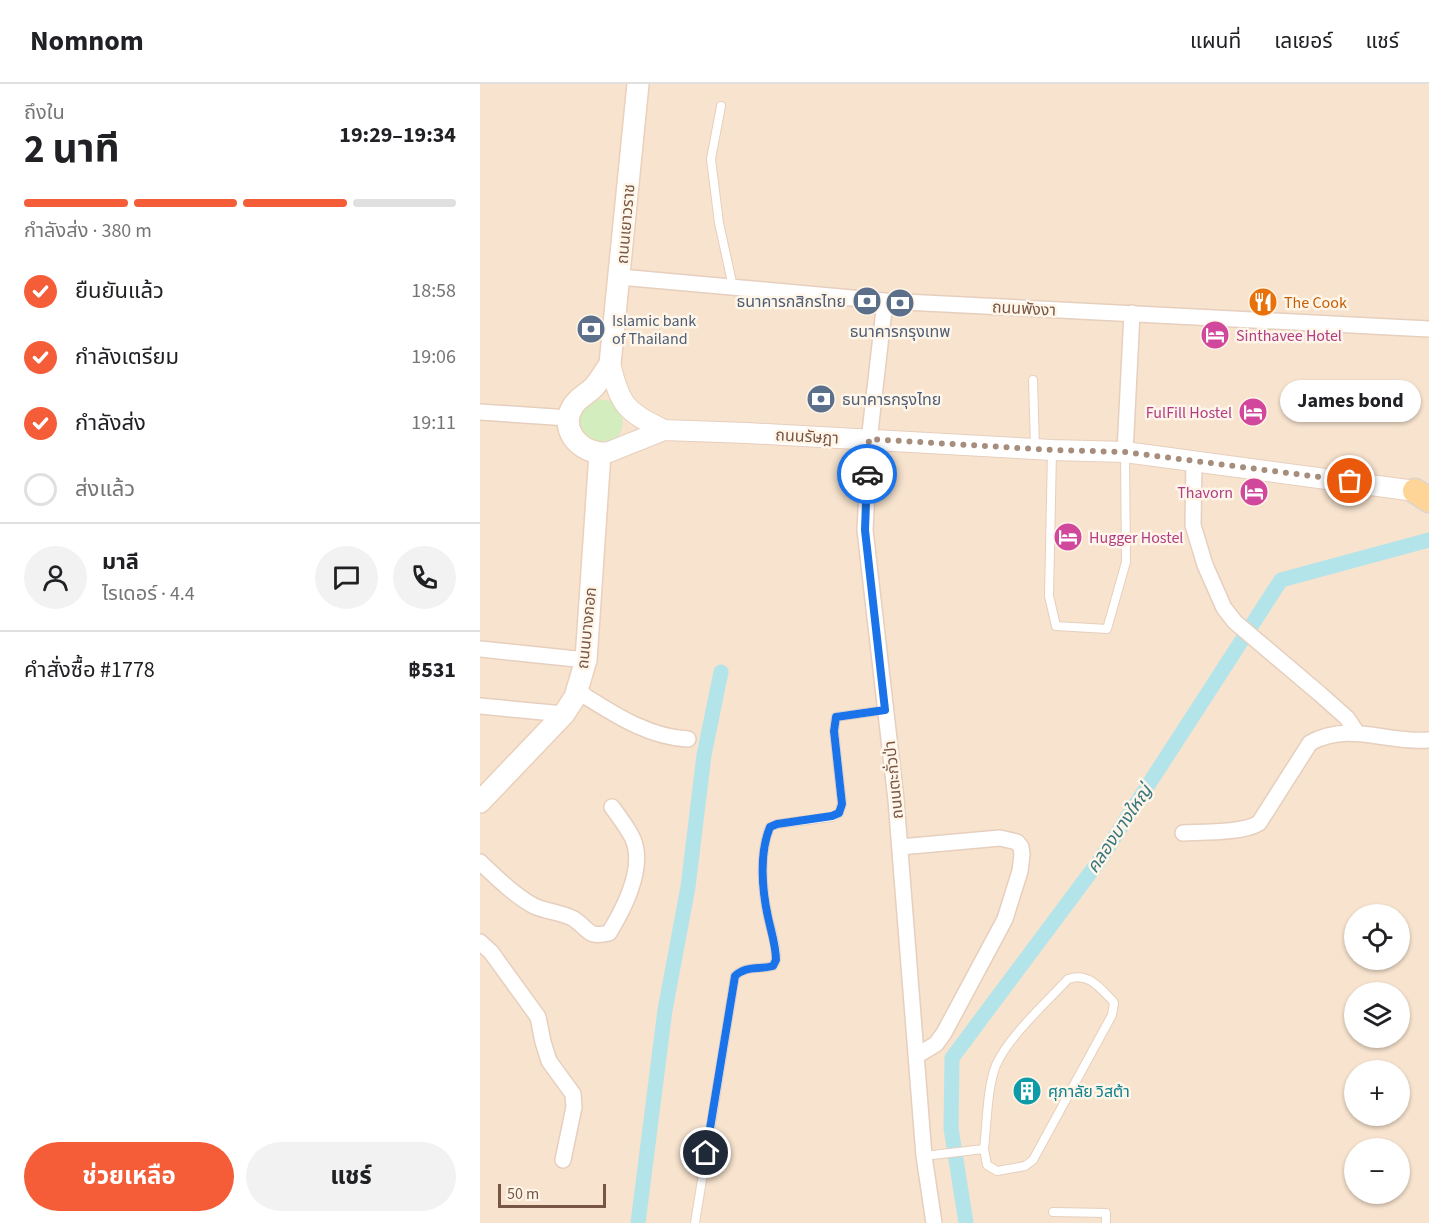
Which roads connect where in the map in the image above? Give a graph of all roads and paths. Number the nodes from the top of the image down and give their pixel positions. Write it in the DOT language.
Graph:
graph roads {
  1 [pos="638,84"];
  2 [pos="721,106"];
  3 [pos="620,277"];
  4 [pos="733,287"];
  5 [pos="885,301"];
  6 [pos="1132,313"];
  7 [pos="1429,329"];
  8 [pos="610,364"];
  9 [pos="1033,380"];
  10 [pos="480,412"];
  11 [pos="569,418"];
  12 [pos="664,430"];
  13 [pos="869,439"];
  14 [pos="1044,449"];
  15 [pos="1125,452"];
  16 [pos="600,453"];
  17 [pos="1194,461"];
  18 [pos="1424,493"];
  19 [pos="480,649"];
  20 [pos="586,660"];
  21 [pos="576,691"];
  22 [pos="487,706"];
  23 [pos="885,710"];
  24 [pos="564,714"];
  25 [pos="480,720"];
  26 [pos="1357,733"];
  27 [pos="688,739"];
  28 [pos="1429,740"];
  29 [pos="480,802"];
  30 [pos="612,807"];
  31 [pos="1184,833"];
  32 [pos="900,847"];
  33 [pos="480,862"];
  34 [pos="480,942"];
  35 [pos="916,1056"];
  36 [pos="984,1149"];
  37 [pos="932,1155"];
  38 [pos="563,1161"];
  39 [pos="1053,1212"];
  40 [pos="695,1223"];
  41 [pos="934,1223"];
  42 [pos="1106,1223"];
  1 -- 3 [label="main road, ถนนเยาวราช"];
  2 -- 4 [label="lane"];
  3 -- 4 [label="street, ถนนพังงา"];
  3 -- 8 [label="main road, ถนนเยาวราช"];
  4 -- 5 [label="street, ถนนพังงา"];
  5 -- 6 [label="street, ถนนพังงา"];
  5 -- 13 [label="street, ถนนตะกั่วป่า"];
  6 -- 7 [label="street, ถนนพังงา"];
  6 -- 15 [label="street"];
  8 -- 11 [label="main road"];
  8 -- 12 [label="street"];
  9 -- 14 [label="lane"];
  10 -- 11 [label="street"];
  11 -- 16 [label="main road"];
  12 -- 13 [label="street, ถนนรัษฎา"];
  12 -- 16 [label="street"];
  13 -- 14 [label="street, ถนนรัษฎา"];
  13 -- 23 [label="street, ถนนตะกั่วป่า"];
  14 -- 15 [label="street, ถนนรัษฎา"];
  14 -- 15 [label="lane"];
  15 -- 17 [label="street, ถนนรัษฎา"];
  16 -- 20 [label="main road, ถนนบางกอก"];
  17 -- 18 [label="street, ถนนรัษฎา"];
  17 -- 26 [label="street"];
  19 -- 20 [label="street"];
  20 -- 21 [label="main road, ถนนบางกอก"];
  21 -- 24 [label="main road, ถนนบางกอก"];
  21 -- 27 [label="street"];
  22 -- 24 [label="street"];
  22 -- 25 [label="street"];
  23 -- 32 [label="street, ถนนตะกั่วป่า"];
  23 -- 40 [label="lane"];
  24 -- 29 [label="main road, ถนนบางกอก"];
  26 -- 28 [label="street"];
  26 -- 31 [label="street"];
  30 -- 33 [label="street"];
  32 -- 35 [label="street, ถนนตะกั่วป่า"];
  32 -- 35 [label="street"];
  34 -- 38 [label="street"];
  35 -- 37 [label="street, ถนนตะกั่วป่า"];
  36 -- 36 [label="lane"];
  36 -- 37 [label="lane"];
  37 -- 41 [label="street, ถนนตะกั่วป่า"];
  39 -- 42 [label="lane"];
}
